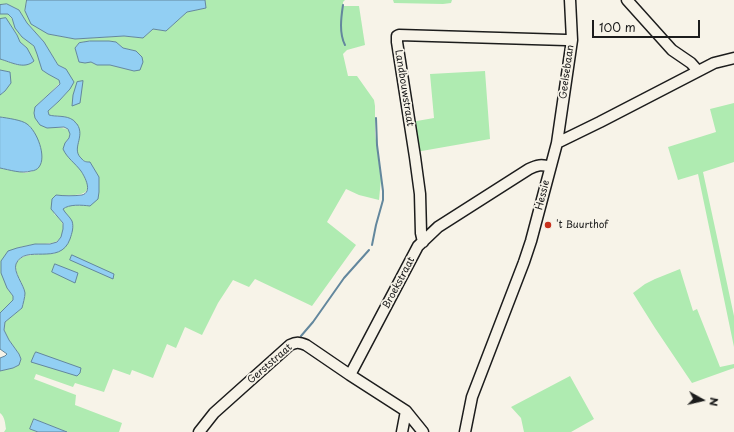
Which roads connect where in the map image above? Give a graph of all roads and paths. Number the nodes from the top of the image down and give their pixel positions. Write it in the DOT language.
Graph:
graph roads {
  1 [pos="570,0"];
  2 [pos="627,0"];
  3 [pos="572,40"];
  4 [pos="734,58"];
  5 [pos="698,71"];
  6 [pos="557,143"];
  7 [pos="550,167"];
  8 [pos="423,242"];
  9 [pos="350,375"];
  10 [pos="406,411"];
  11 [pos="199,432"];
  12 [pos="402,432"];
  13 [pos="423,432"];
  14 [pos="465,432"];
  1 -- 3 [label="street, Geelsebaan"];
  2 -- 5 [label="street"];
  3 -- 6 [label="street, Geelsebaan"];
  3 -- 8 [label="street, Landbouwstraat"];
  4 -- 5 [label="street"];
  5 -- 6 [label="street"];
  6 -- 7 [label="street, Hessie"];
  7 -- 8 [label="street, Broekstraat"];
  7 -- 14 [label="street, Hessie"];
  8 -- 9 [label="street, Broekstraat"];
  9 -- 10 [label="street"];
  9 -- 11 [label="street, Gerststraat"];
  10 -- 12 [label="street"];
  10 -- 13 [label="street"];
}
